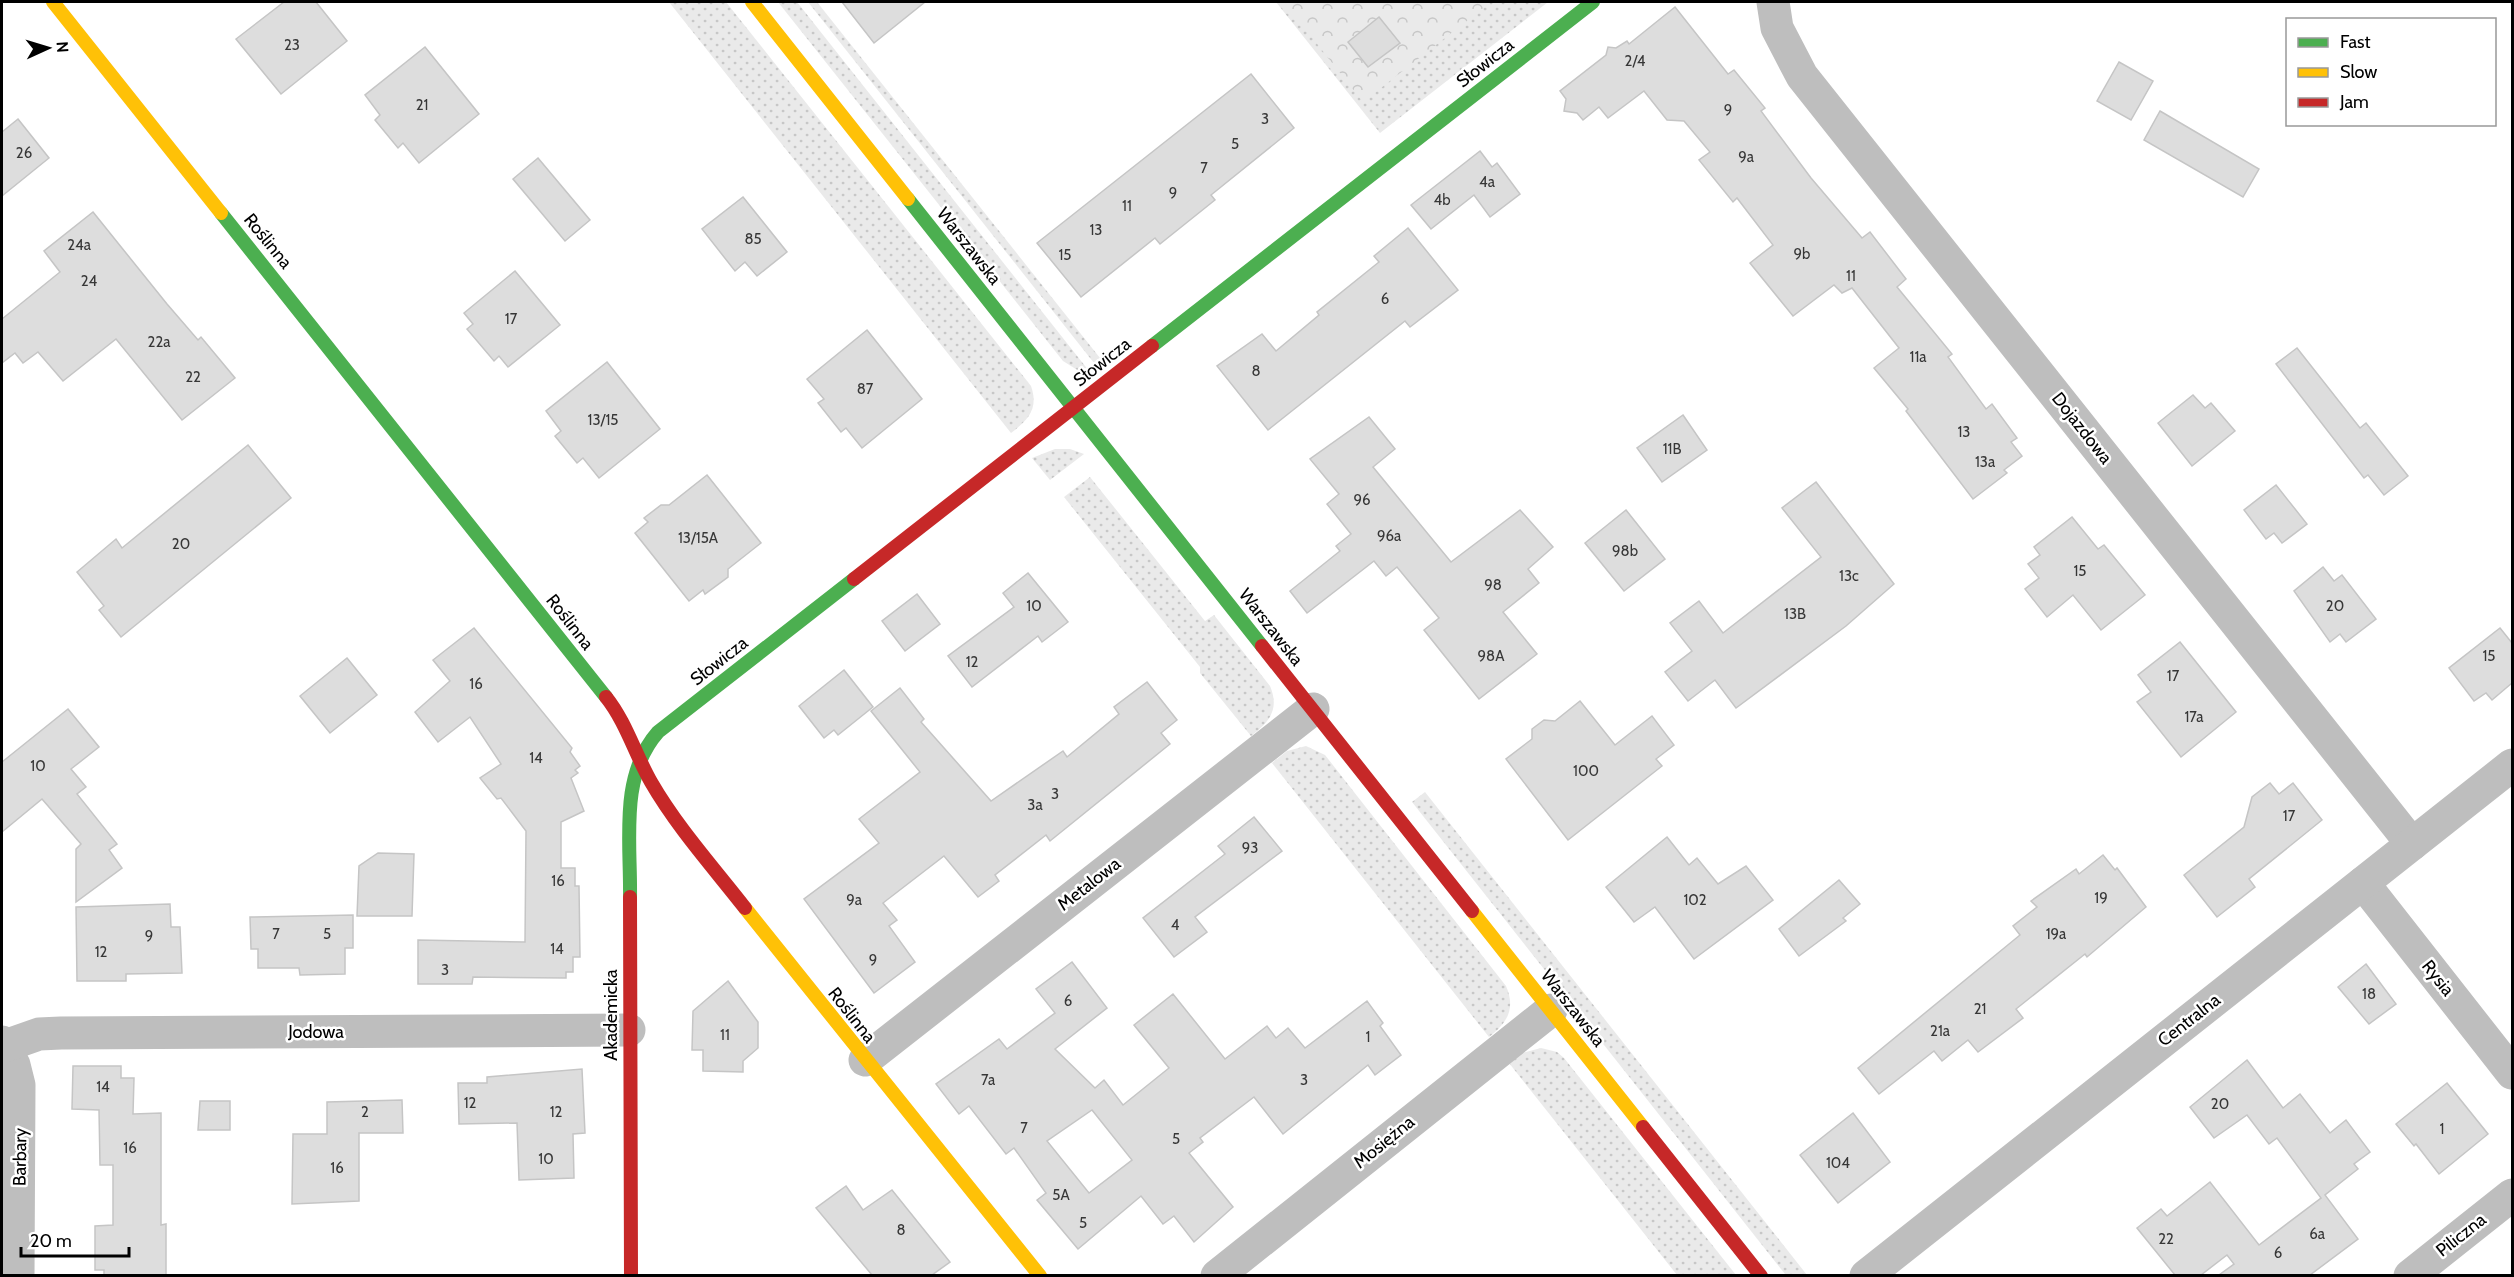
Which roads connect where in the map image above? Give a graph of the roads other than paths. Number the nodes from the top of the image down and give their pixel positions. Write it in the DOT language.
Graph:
graph roads {
  1 [pos="53,2"];
  2 [pos="752,2"];
  3 [pos="1593,2"];
  4 [pos="1773,2"];
  5 [pos="1073,406"];
  6 [pos="1313,709"];
  7 [pos="639,756"];
  8 [pos="2512,765"];
  9 [pos="2412,844"];
  10 [pos="2363,883"];
  11 [pos="1551,1010"];
  12 [pos="629,1030"];
  13 [pos="3,1044"];
  14 [pos="865,1060"];
  15 [pos="2512,1073"];
  16 [pos="2512,1195"];
  17 [pos="18,1275"];
  18 [pos="632,1275"];
  19 [pos="1040,1275"];
  20 [pos="1217,1275"];
  21 [pos="1761,1275"];
  22 [pos="1866,1275"];
  23 [pos="2409,1275"];
  1 -- 7 [label="street, Roślinna"];
  2 -- 5 [label="street, Warszawska"];
  3 -- 5 [label="street, Słowicza"];
  4 -- 9 [label="street, Dojazdowa"];
  5 -- 6 [label="street, Warszawska"];
  5 -- 7 [label="street, Słowicza"];
  6 -- 11 [label="street, Warszawska"];
  6 -- 14 [label="street, Metalowa"];
  7 -- 12 [label="street, Akademicka"];
  7 -- 14 [label="street, Roślinna"];
  8 -- 9 [label="street, Centralna"];
  9 -- 10 [label="street, Centralna"];
  10 -- 15 [label="street, Rysia"];
  10 -- 22 [label="street, Centralna"];
  11 -- 20 [label="street, Mosiężna"];
  11 -- 21 [label="street, Warszawska"];
  12 -- 13 [label="street, Jodowa"];
  12 -- 18 [label="street, Akademicka"];
  13 -- 17 [label="street, Barbary"];
  14 -- 19 [label="street, Roślinna"];
  16 -- 23 [label="street, Piliczna"];
}
